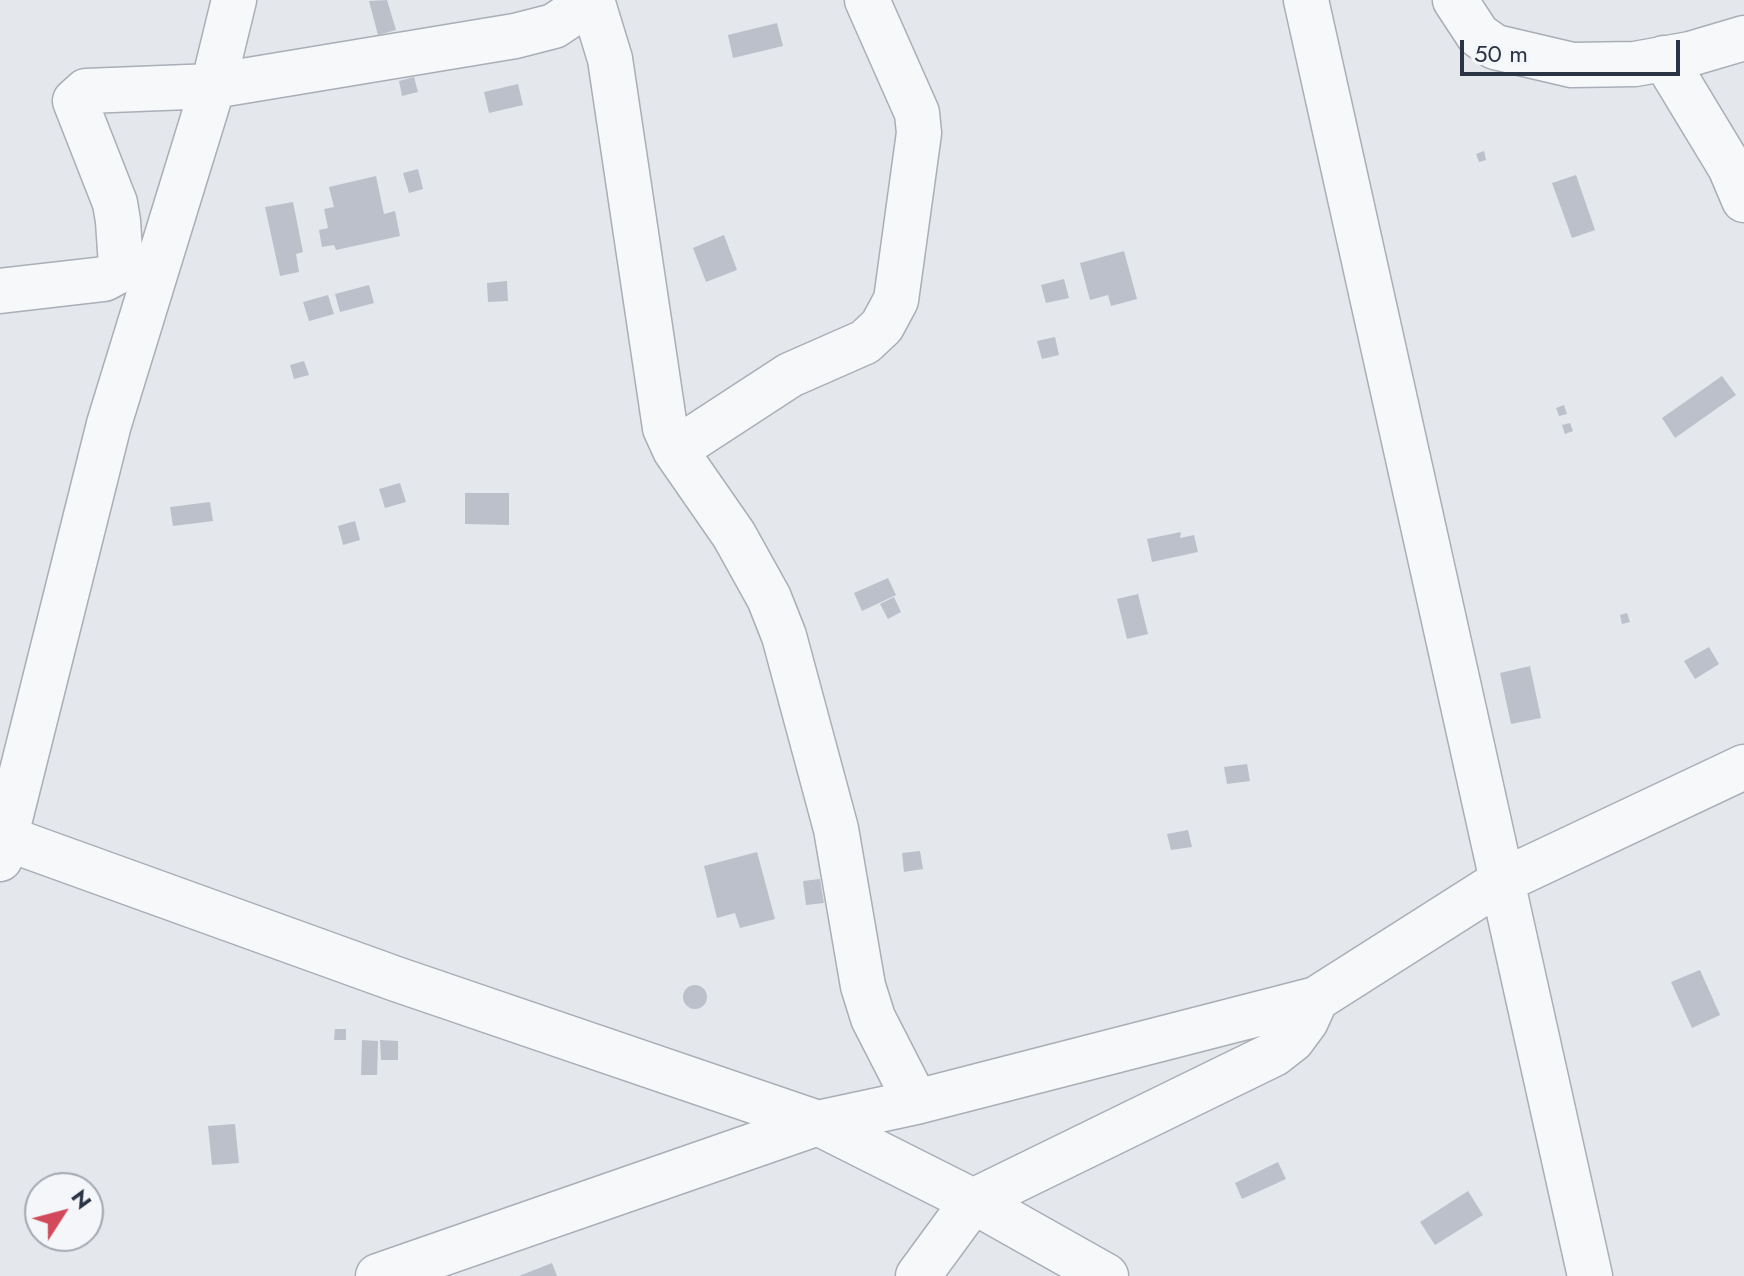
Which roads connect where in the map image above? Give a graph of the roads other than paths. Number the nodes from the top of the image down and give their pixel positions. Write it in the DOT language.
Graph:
graph roads {
  1 [pos="234,0"];
  2 [pos="593,0"];
  3 [pos="867,0"];
  4 [pos="1306,0"];
  5 [pos="1455,0"];
  6 [pos="1744,38"];
  7 [pos="1664,58"];
  8 [pos="213,86"];
  9 [pos="1744,200"];
  10 [pos="0,291"];
  11 [pos="675,450"];
  12 [pos="1744,767"];
  13 [pos="2,844"];
  14 [pos="1500,882"];
  15 [pos="1316,999"];
  16 [pos="916,1102"];
  17 [pos="818,1123"];
  18 [pos="973,1201"];
  19 [pos="378,1276"];
  20 [pos="918,1276"];
  21 [pos="1106,1276"];
  22 [pos="1590,1276"];
  1 -- 8 [label="street"];
  2 -- 8 [label="street"];
  2 -- 11 [label="street"];
  3 -- 11 [label="street"];
  4 -- 14 [label="street"];
  5 -- 7 [label="street"];
  6 -- 7 [label="street"];
  7 -- 9 [label="street"];
  8 -- 10 [label="street"];
  8 -- 13 [label="street"];
  11 -- 16 [label="street"];
  12 -- 14 [label="street"];
  13 -- 17 [label="street"];
  14 -- 15 [label="street"];
  14 -- 22 [label="street"];
  15 -- 16 [label="street"];
  15 -- 18 [label="street"];
  16 -- 17 [label="street"];
  17 -- 18 [label="street"];
  17 -- 19 [label="street"];
  18 -- 20 [label="street"];
  18 -- 21 [label="street"];
}
